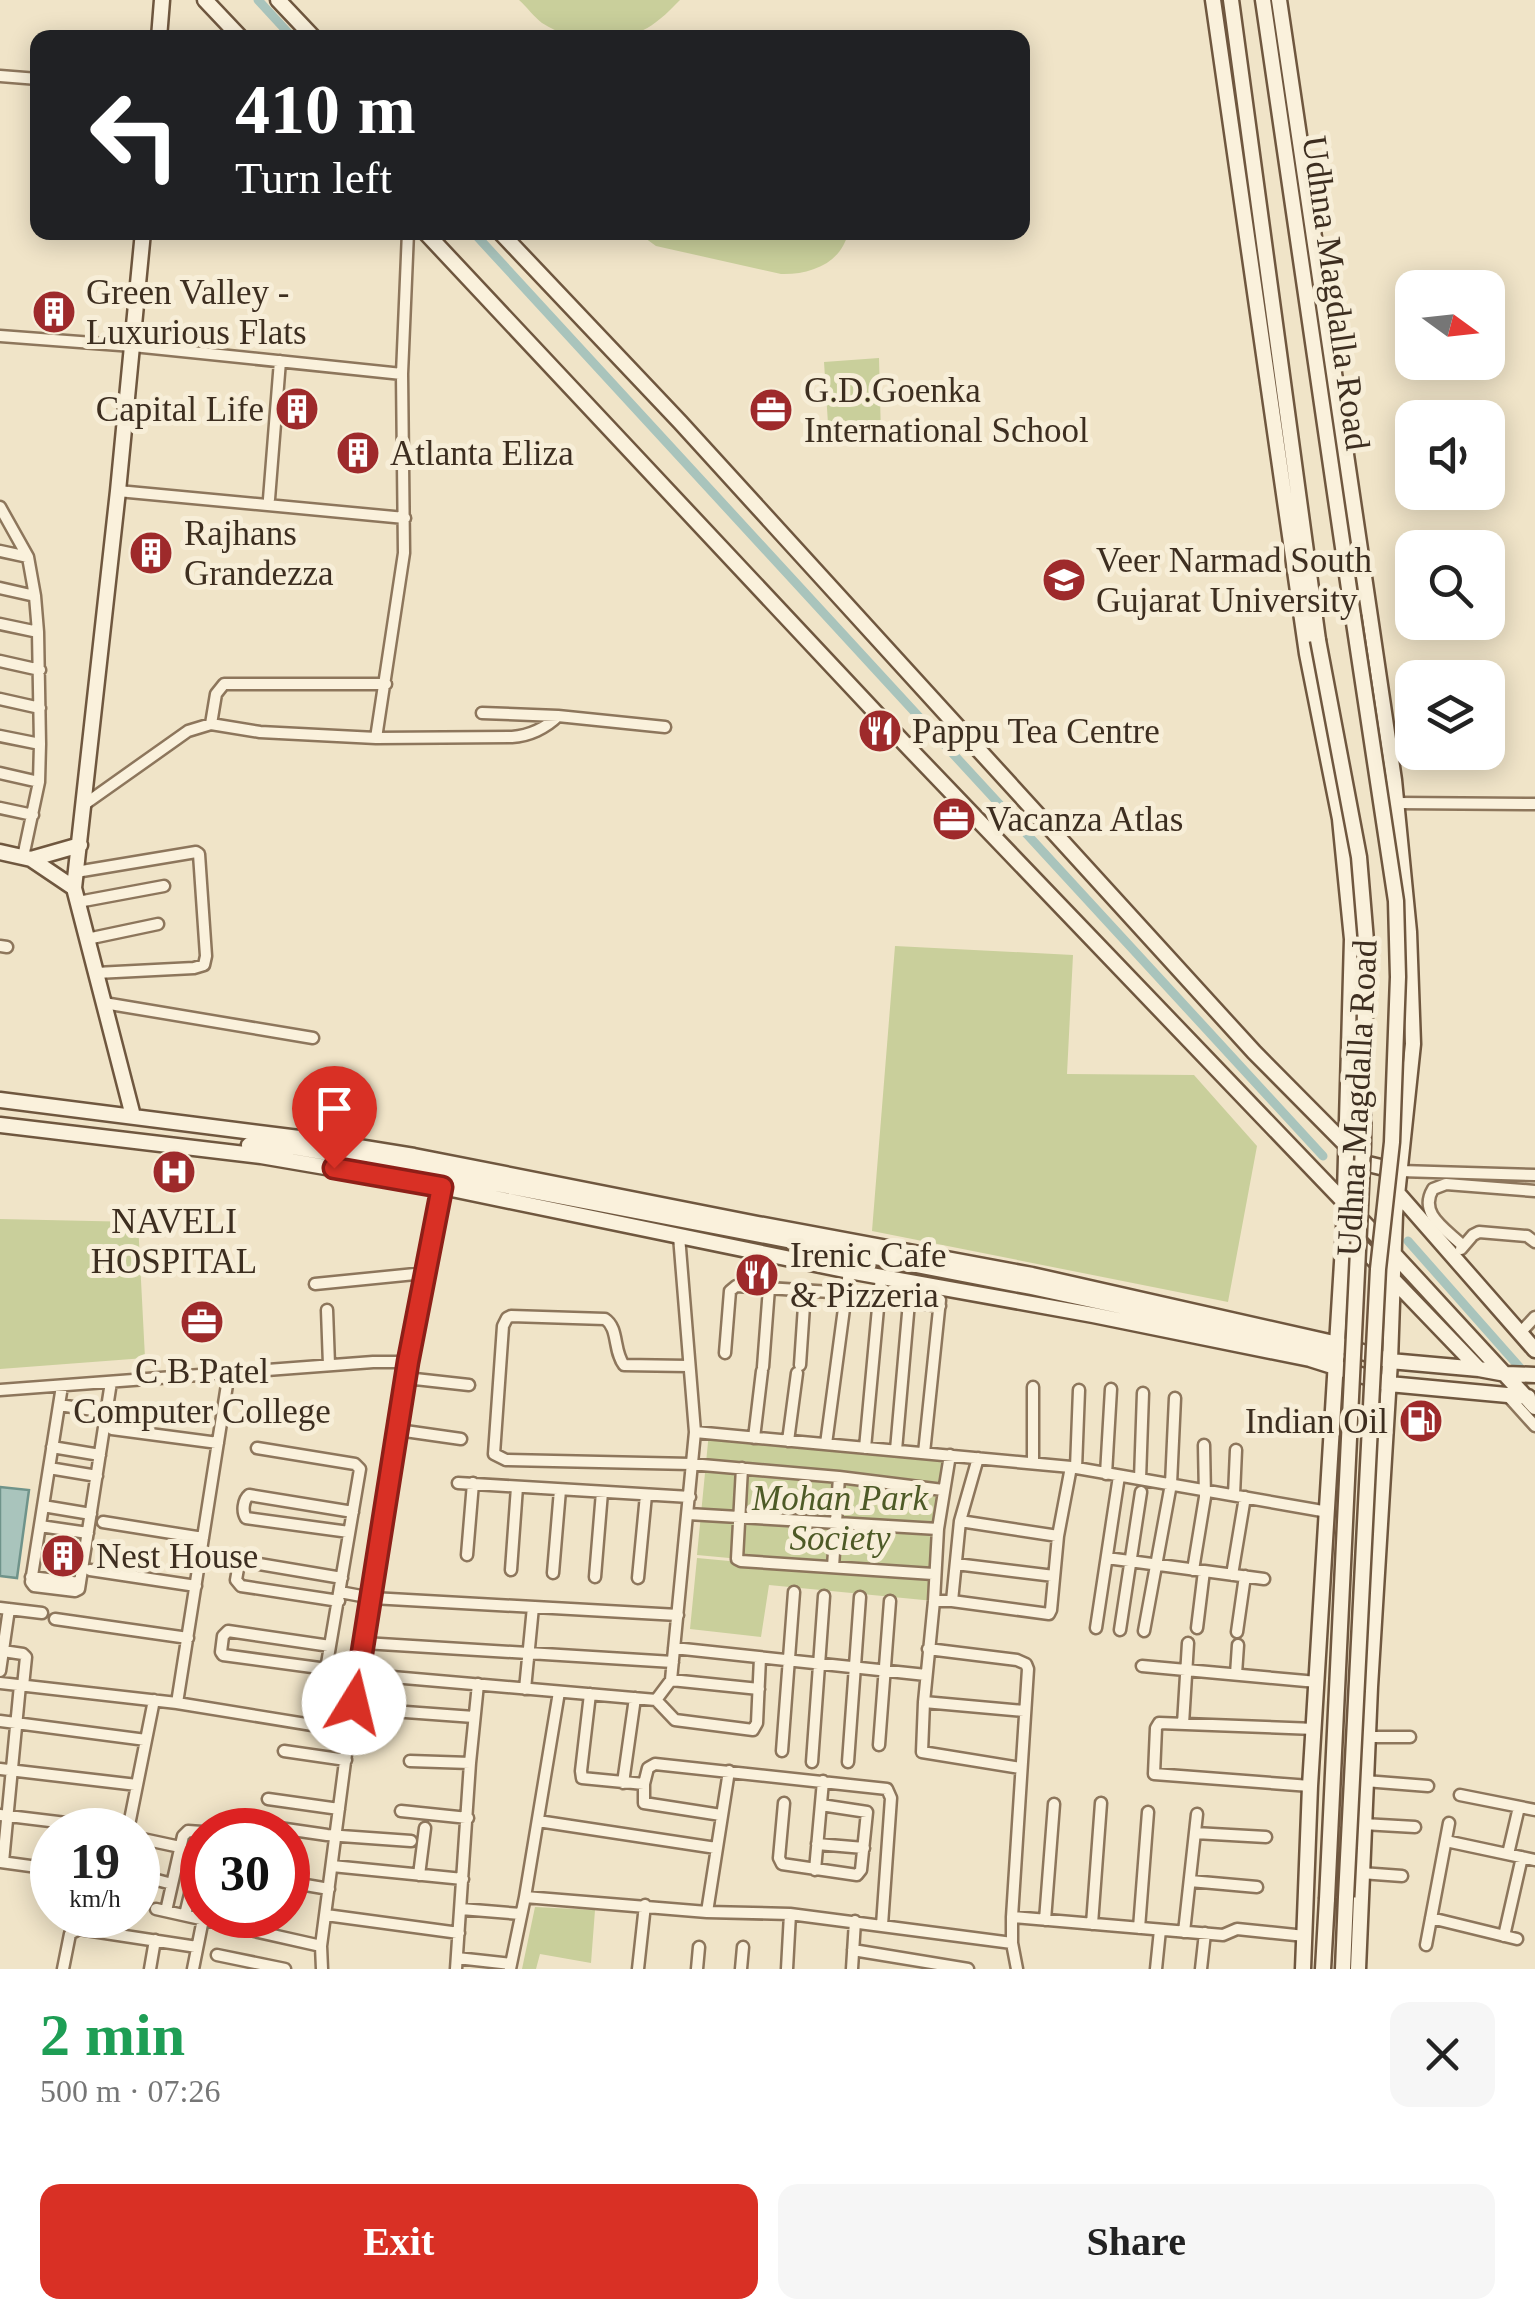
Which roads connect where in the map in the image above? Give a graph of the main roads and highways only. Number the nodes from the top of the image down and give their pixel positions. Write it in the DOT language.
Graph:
graph roads {
  1 [pos="162,0"];
  2 [pos="206,0"];
  3 [pos="278,0"];
  4 [pos="1213,0"];
  5 [pos="1232,0"];
  6 [pos="1263,0"];
  7 [pos="1279,0"];
  8 [pos="292,6"];
  9 [pos="160,30"];
  10 [pos="234,30"];
  11 [pos="308,30"];
  12 [pos="1239,54"];
  13 [pos="1221,57"];
  14 [pos="142,240"];
  15 [pos="432,240"];
  16 [pos="508,240"];
  17 [pos="1348,583"];
  18 [pos="1368,595"];
  19 [pos="80,845"];
  20 [pos="0,852"];
  21 [pos="27,858"];
  22 [pos="76,888"];
  23 [pos="0,1100"];
  24 [pos="0,1116"];
  25 [pos="133,1116"];
  26 [pos="0,1125"];
  27 [pos="1346,1146"];
  28 [pos="1378,1168"];
  29 [pos="1400,1171"];
  30 [pos="444,1176"];
  31 [pos="1398,1194"];
  32 [pos="1344,1203"];
  33 [pos="1344,1230"];
  34 [pos="1393,1253"];
  35 [pos="1394,1280"];
  36 [pos="1535,1350"];
  37 [pos="1337,1356"];
  38 [pos="1390,1361"];
  39 [pos="1479,1369"];
  40 [pos="1506,1374"];
  41 [pos="1535,1376"];
  42 [pos="1389,1384"];
  43 [pos="1532,1400"];
  44 [pos="1302,1969"];
  45 [pos="1323,1969"];
  46 [pos="1343,1969"];
  47 [pos="1358,1969"];
  1 -- 9 [label="main road"];
  2 -- 10 [label="main road"];
  3 -- 8 [label="main road"];
  4 -- 13 [label="main road"];
  5 -- 12 [label="main road, Udhna Magdalla Road"];
  6 -- 17 [label="main road, Udhna Magdalla Road"];
  7 -- 18 [label="main road"];
  8 -- 11 [label="main road"];
  12 -- 13 [label="main road"];
  12 -- 45 [label="main road, Udhna Magdalla Road, bridge"];
  13 -- 27 [label="main road"];
  14 -- 19 [label="main road"];
  15 -- 32 [label="main road"];
  16 -- 27 [label="main road"];
  17 -- 18 [label="main road"];
  17 -- 46 [label="main road, Udhna Magdalla Road, bridge"];
  18 -- 29 [label="main road"];
  19 -- 21 [label="main road"];
  19 -- 22 [label="main road"];
  20 -- 21 [label="main road"];
  21 -- 22 [label="main road"];
  22 -- 25 [label="main road"];
  23 -- 25 [label="main road"];
  24 -- 30 [label="main road"];
  25 -- 30 [label="main road"];
  26 -- 30 [label="main road"];
  27 -- 28 [label="main road"];
  27 -- 32 [label="main road"];
  28 -- 29 [label="main road"];
  28 -- 31 [label="main road"];
  29 -- 31 [label="main road"];
  30 -- 37 [label="main road"];
  30 -- 37 [label="main road"];
  30 -- 37 [label="main road"];
  31 -- 34 [label="main road"];
  31 -- 36 [label="main road"];
  32 -- 33 [label="main road"];
  32 -- 34 [label="main road"];
  33 -- 35 [label="main road"];
  33 -- 37 [label="main road"];
  34 -- 35 [label="main road"];
  34 -- 40 [label="main road"];
  35 -- 38 [label="main road"];
  35 -- 39 [label="main road"];
  37 -- 38 [label="main road"];
  37 -- 42 [label="main road"];
  37 -- 44 [label="main road"];
  38 -- 39 [label="main road"];
  38 -- 42 [label="main road"];
  39 -- 40 [label="main road"];
  40 -- 41 [label="main road"];
  40 -- 43 [label="main road"];
  42 -- 43 [label="main road"];
  42 -- 47 [label="main road"];
}
